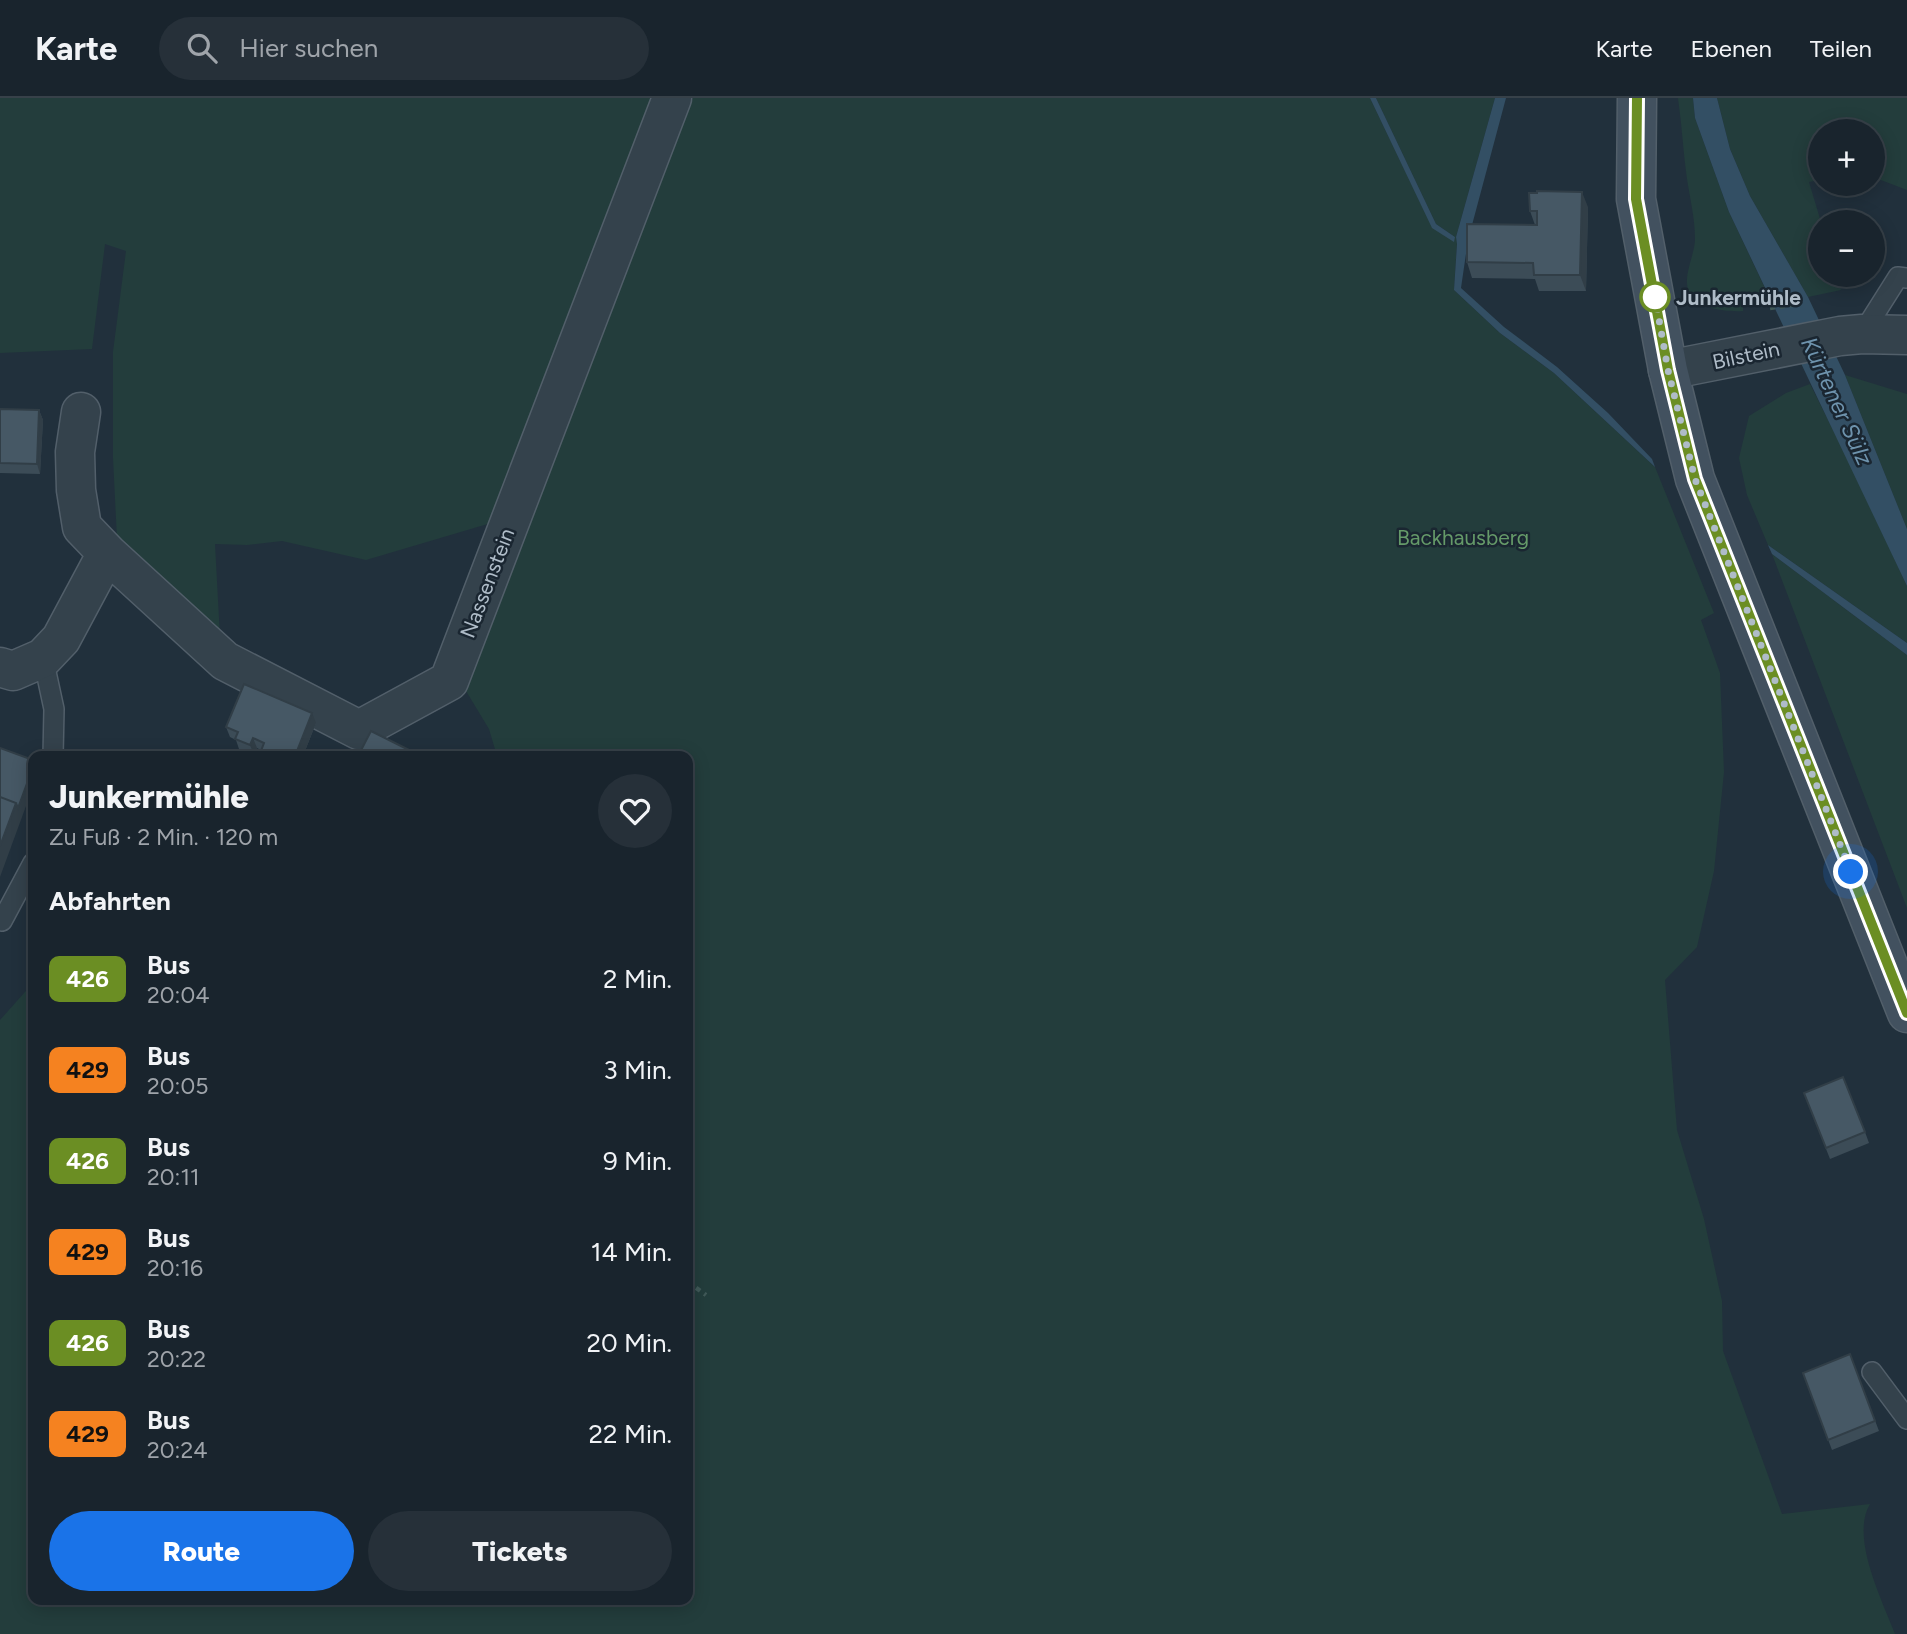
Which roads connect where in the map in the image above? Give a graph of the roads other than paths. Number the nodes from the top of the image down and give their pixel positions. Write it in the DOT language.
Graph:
graph roads {
  1 [pos="672,98"];
  2 [pos="1637,98"];
  3 [pos="1907,278"];
  4 [pos="1851,335"];
  5 [pos="1907,335"];
  6 [pos="1668,370"];
  7 [pos="81,412"];
  8 [pos="107,553"];
  9 [pos="43,658"];
  10 [pos="0,667"];
  11 [pos="53,751"];
  12 [pos="28,873"];
  13 [pos="2,922"];
  14 [pos="1907,1013"];
  15 [pos="1872,1372"];
  16 [pos="1907,1419"];
  1 -- 8 [label="street, Nassenstein"];
  2 -- 6 [label="main road"];
  3 -- 4 [label="lane"];
  4 -- 5 [label="street, Bilstein"];
  4 -- 6 [label="street, Bilstein"];
  6 -- 14 [label="main road"];
  7 -- 8 [label="street, Nassenstein"];
  8 -- 9 [label="street"];
  9 -- 10 [label="street"];
  9 -- 11 [label="lane"];
  12 -- 13 [label="lane"];
  15 -- 16 [label="lane"];
}
